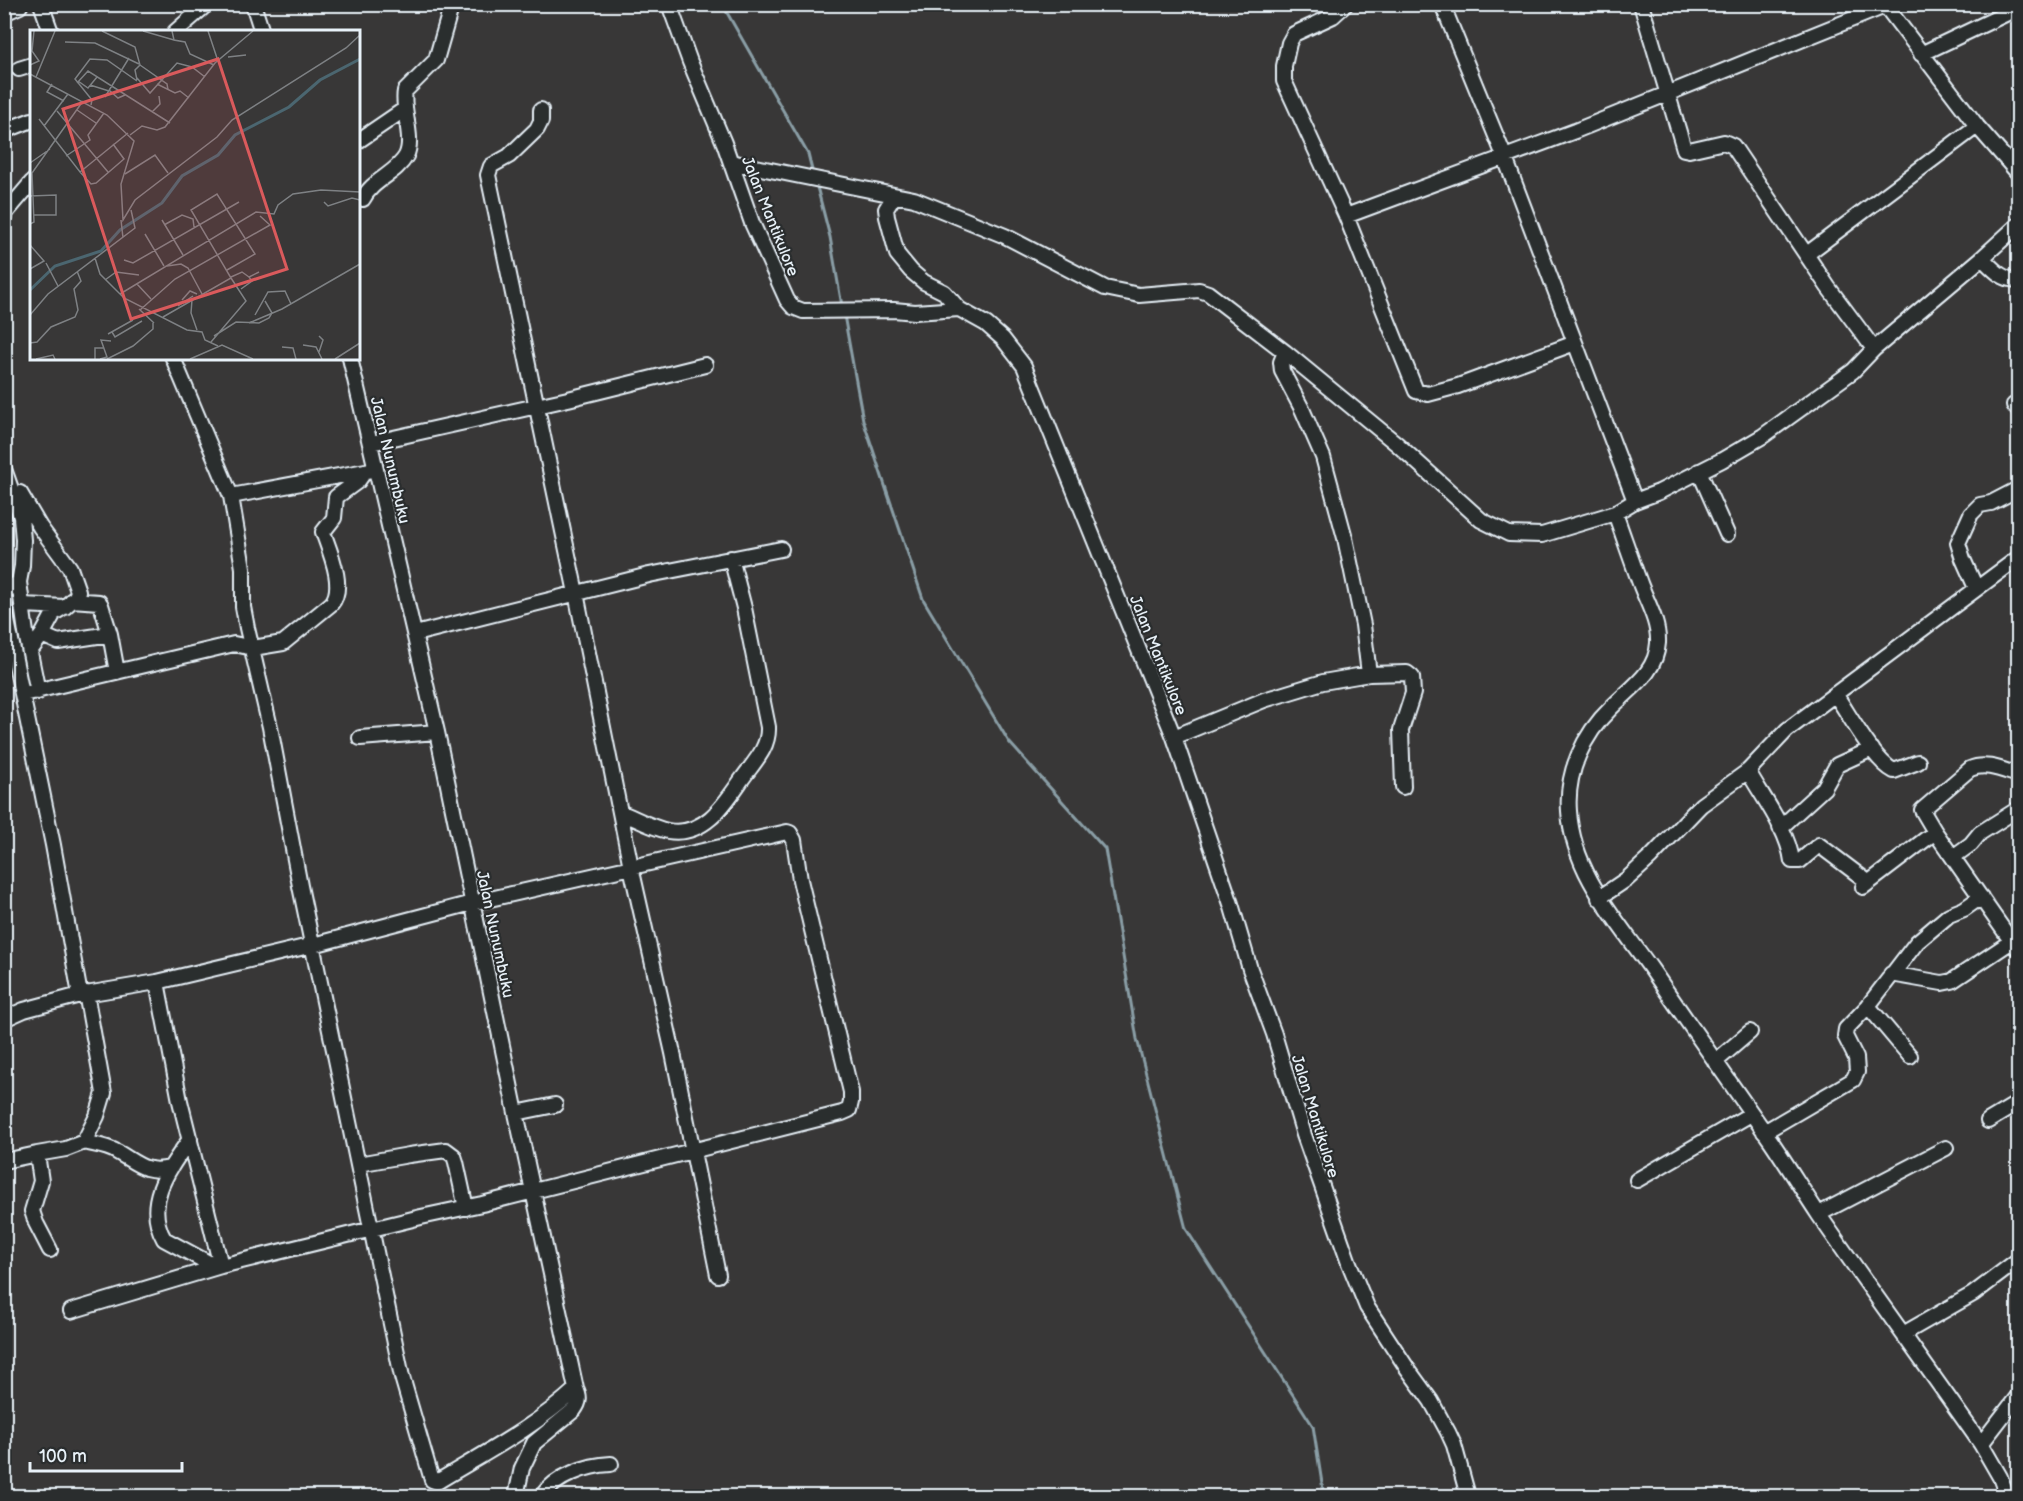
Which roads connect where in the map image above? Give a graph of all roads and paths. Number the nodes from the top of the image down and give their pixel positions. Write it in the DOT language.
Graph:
graph roads {
  1 [pos="41,4"];
  2 [pos="207,4"];
  3 [pos="253,4"];
  4 [pos="452,4"];
  5 [pos="669,4"];
  6 [pos="1346,4"];
  7 [pos="1442,4"];
  8 [pos="1641,4"];
  9 [pos="1887,5"];
  10 [pos="20,6"];
  11 [pos="2019,8"];
  12 [pos="4,13"];
  13 [pos="50,30"];
  14 [pos="177,30"];
  15 [pos="261,30"];
  16 [pos="1921,54"];
  17 [pos="1666,94"];
  18 [pos="405,109"];
  19 [pos="541,110"];
  20 [pos="30,121"];
  21 [pos="1977,126"];
  22 [pos="4,131"];
  23 [pos="360,140"];
  24 [pos="1505,158"];
  25 [pos="738,163"];
  26 [pos="2019,173"];
  27 [pos="30,184"];
  28 [pos="899,196"];
  29 [pos="363,199"];
  30 [pos="4,215"];
  31 [pos="1346,216"];
  32 [pos="2019,225"];
  33 [pos="1807,254"];
  34 [pos="1982,258"];
  35 [pos="2019,280"];
  36 [pos="959,309"];
  37 [pos="1575,343"];
  38 [pos="1874,350"];
  39 [pos="1285,352"];
  40 [pos="174,360"];
  41 [pos="350,360"];
  42 [pos="705,364"];
  43 [pos="536,406"];
  44 [pos="370,443"];
  45 [pos="371,470"];
  46 [pos="6,471"];
  47 [pos="1699,471"];
  48 [pos="2019,489"];
  49 [pos="231,496"];
  50 [pos="1635,501"];
  51 [pos="1615,513"];
  52 [pos="1727,534"];
  53 [pos="781,549"];
  54 [pos="731,558"];
  55 [pos="2019,558"];
  56 [pos="19,582"];
  57 [pos="1976,588"];
  58 [pos="4,592"];
  59 [pos="576,593"];
  60 [pos="68,604"];
  61 [pos="23,605"];
  62 [pos="4,606"];
  63 [pos="110,634"];
  64 [pos="415,634"];
  65 [pos="42,635"];
  66 [pos="253,648"];
  67 [pos="30,651"];
  68 [pos="117,672"];
  69 [pos="1369,674"];
  70 [pos="38,692"];
  71 [pos="23,694"];
  72 [pos="1835,694"];
  73 [pos="437,732"];
  74 [pos="1174,737"];
  75 [pos="360,738"];
  76 [pos="1872,749"];
  77 [pos="1918,762"];
  78 [pos="1748,771"];
  79 [pos="2019,775"];
  80 [pos="1403,787"];
  81 [pos="2019,809"];
  82 [pos="620,812"];
  83 [pos="1780,828"];
  84 [pos="1935,831"];
  85 [pos="1953,857"];
  86 [pos="631,867"];
  87 [pos="1981,897"];
  88 [pos="1599,898"];
  89 [pos="472,903"];
  90 [pos="2016,943"];
  91 [pos="313,945"];
  92 [pos="1892,974"];
  93 [pos="157,982"];
  94 [pos="83,994"];
  95 [pos="1868,1006"];
  96 [pos="4,1019"];
  97 [pos="1750,1032"];
  98 [pos="1910,1056"];
  99 [pos="1715,1062"];
  100 [pos="2019,1103"];
  101 [pos="555,1105"];
  102 [pos="516,1113"];
  103 [pos="1751,1114"];
  104 [pos="1988,1121"];
  105 [pos="1764,1132"];
  106 [pos="190,1139"];
  107 [pos="84,1142"];
  108 [pos="1946,1148"];
  109 [pos="692,1150"];
  110 [pos="37,1154"];
  111 [pos="4,1161"];
  112 [pos="358,1164"];
  113 [pos="170,1168"];
  114 [pos="1637,1180"];
  115 [pos="534,1191"];
  116 [pos="466,1208"];
  117 [pos="1819,1214"];
  118 [pos="372,1229"];
  119 [pos="50,1250"];
  120 [pos="2019,1260"];
  121 [pos="218,1267"];
  122 [pos="718,1275"];
  123 [pos="71,1311"];
  124 [pos="1903,1334"];
  125 [pos="576,1389"];
  126 [pos="2019,1396"];
  127 [pos="1981,1444"];
  128 [pos="611,1464"];
  129 [pos="2011,1494"];
  130 [pos="516,1497"];
  131 [pos="542,1497"];
  132 [pos="1468,1497"];
  1 -- 13 [label="street"];
  2 -- 14 [label="street"];
  3 -- 15 [label="street"];
  4 -- 18 [label="street"];
  5 -- 25 [label="street, Jalan Mantikulore"];
  6 -- 31 [label="street"];
  7 -- 24 [label="street"];
  8 -- 17 [label="street"];
  9 -- 16 [label="street"];
  9 -- 17 [label="street"];
  10 -- 12 [label="street"];
  11 -- 16 [label="street"];
  16 -- 21 [label="street"];
  17 -- 24 [label="street"];
  17 -- 33 [label="street"];
  18 -- 23 [label="street"];
  18 -- 29 [label="street"];
  19 -- 43 [label="street"];
  20 -- 22 [label="street"];
  21 -- 26 [label="street"];
  21 -- 33 [label="street"];
  24 -- 31 [label="street"];
  24 -- 37 [label="street"];
  25 -- 28 [label="street"];
  25 -- 36 [label="street, Jalan Mantikulore"];
  27 -- 30 [label="street"];
  28 -- 36 [label="street"];
  28 -- 39 [label="street"];
  31 -- 37 [label="street"];
  32 -- 34 [label="street"];
  33 -- 38 [label="street"];
  34 -- 35 [label="street"];
  34 -- 38 [label="street"];
  36 -- 74 [label="street, Jalan Mantikulore"];
  37 -- 50 [label="street"];
  38 -- 47 [label="street"];
  39 -- 51 [label="street"];
  39 -- 69 [label="street"];
  40 -- 49 [label="street"];
  41 -- 44 [label="street, Jalan Nunumbuku"];
  42 -- 43 [label="street"];
  43 -- 44 [label="street"];
  43 -- 59 [label="street"];
  44 -- 45 [label="street, Jalan Nunumbuku"];
  45 -- 49 [label="street"];
  45 -- 64 [label="street, Jalan Nunumbuku"];
  45 -- 66 [label="street"];
  46 -- 56 [label="street"];
  46 -- 60 [label="street"];
  47 -- 50 [label="street"];
  47 -- 52 [label="street"];
  48 -- 57 [label="street"];
  49 -- 66 [label="street"];
  50 -- 51 [label="street"];
  51 -- 88 [label="street"];
  53 -- 54 [label="street"];
  54 -- 59 [label="street"];
  54 -- 82 [label="street"];
  55 -- 57 [label="street"];
  56 -- 58 [label="street"];
  56 -- 61 [label="street"];
  57 -- 72 [label="street"];
  59 -- 64 [label="street"];
  59 -- 82 [label="street"];
  60 -- 61 [label="street"];
  60 -- 63 [label="street"];
  60 -- 65 [label="street"];
  61 -- 67 [label="street"];
  62 -- 71 [label="street"];
  63 -- 65 [label="street"];
  63 -- 68 [label="street"];
  64 -- 73 [label="street, Jalan Nunumbuku"];
  65 -- 67 [label="street"];
  66 -- 68 [label="street"];
  66 -- 91 [label="street"];
  67 -- 70 [label="street"];
  68 -- 70 [label="street"];
  69 -- 74 [label="street"];
  69 -- 80 [label="street"];
  70 -- 71 [label="street"];
  71 -- 94 [label="street"];
  72 -- 76 [label="street"];
  72 -- 78 [label="street"];
  73 -- 75 [label="street"];
  73 -- 89 [label="street, Jalan Nunumbuku"];
  74 -- 132 [label="street, Jalan Mantikulore"];
  76 -- 77 [label="street"];
  76 -- 83 [label="street"];
  78 -- 83 [label="street"];
  78 -- 88 [label="street"];
  79 -- 84 [label="street"];
  81 -- 85 [label="street"];
  82 -- 86 [label="street"];
  83 -- 84 [label="street"];
  84 -- 85 [label="street"];
  85 -- 87 [label="street"];
  86 -- 89 [label="street"];
  86 -- 109 [label="street"];
  86 -- 109 [label="street"];
  87 -- 90 [label="street"];
  87 -- 92 [label="street"];
  88 -- 99 [label="street"];
  89 -- 91 [label="street"];
  89 -- 102 [label="street, Jalan Nunumbuku"];
  90 -- 92 [label="street"];
  91 -- 93 [label="street"];
  91 -- 112 [label="street"];
  92 -- 95 [label="street"];
  93 -- 94 [label="street"];
  93 -- 106 [label="street"];
  94 -- 96 [label="street"];
  94 -- 107 [label="street"];
  95 -- 98 [label="street"];
  95 -- 105 [label="street"];
  97 -- 99 [label="street"];
  99 -- 103 [label="street"];
  100 -- 104 [label="street"];
  101 -- 102 [label="street"];
  102 -- 115 [label="street, Jalan Nunumbuku"];
  103 -- 105 [label="street"];
  103 -- 114 [label="street"];
  105 -- 117 [label="street"];
  106 -- 113 [label="street"];
  106 -- 121 [label="street"];
  107 -- 110 [label="street"];
  107 -- 113 [label="street"];
  108 -- 117 [label="street"];
  109 -- 115 [label="street"];
  109 -- 122 [label="street"];
  110 -- 111 [label="street"];
  110 -- 119 [label="street"];
  112 -- 116 [label="street"];
  112 -- 118 [label="street"];
  113 -- 121 [label="street"];
  115 -- 116 [label="street"];
  115 -- 125 [label="street, Jalan Nunumbuku"];
  116 -- 118 [label="street"];
  117 -- 124 [label="street"];
  118 -- 121 [label="street"];
  118 -- 125 [label="street"];
  120 -- 124 [label="street"];
  121 -- 123 [label="street"];
  124 -- 127 [label="street"];
  125 -- 130 [label="street, Jalan Nunumbuku"];
  126 -- 127 [label="street"];
  127 -- 129 [label="street"];
  128 -- 131 [label="street"];
}
